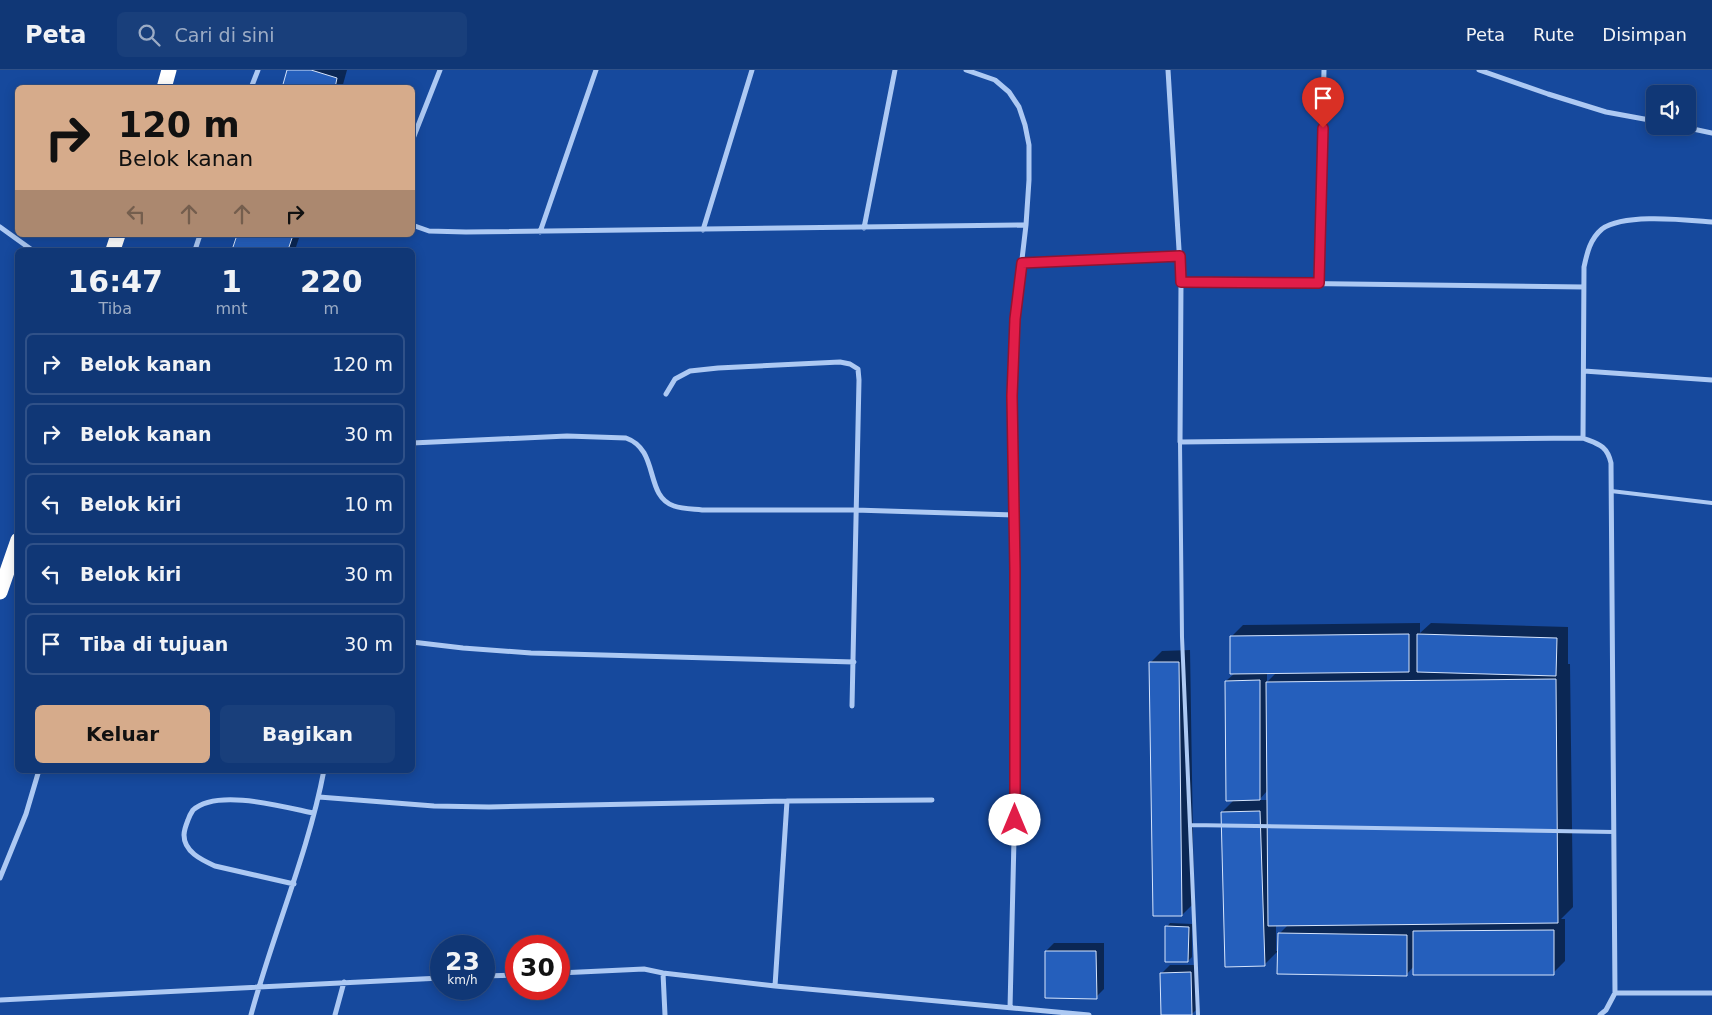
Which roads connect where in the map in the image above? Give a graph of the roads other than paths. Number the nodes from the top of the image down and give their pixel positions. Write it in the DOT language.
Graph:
graph roads {
  1 [pos="169,70"];
  2 [pos="258,70"];
  3 [pos="440,70"];
  4 [pos="596,70"];
  5 [pos="752,70"];
  6 [pos="895,70"];
  7 [pos="966,70"];
  8 [pos="1168,70"];
  9 [pos="1324,70"];
  10 [pos="1479,70"];
  11 [pos="165,85"];
  12 [pos="252,85"];
  13 [pos="1646,120"];
  14 [pos="1696,130"];
  15 [pos="1712,133"];
  16 [pos="415,134"];
  17 [pos="1712,222"];
  18 [pos="1026,225"];
  19 [pos="415,226"];
  20 [pos="0,227"];
  21 [pos="864,228"];
  22 [pos="704,230"];
  23 [pos="540,232"];
  24 [pos="29,248"];
  25 [pos="1180,256"];
  26 [pos="1022,263"];
  27 [pos="1181,282"];
  28 [pos="1319,283"];
  29 [pos="1584,287"];
  30 [pos="1584,371"];
  31 [pos="1712,380"];
  32 [pos="666,394"];
  33 [pos="1583,438"];
  34 [pos="1180,442"];
  35 [pos="415,443"];
  36 [pos="1611,491"];
  37 [pos="1712,503"];
  38 [pos="855,510"];
  39 [pos="1014,515"];
  40 [pos="15,552"];
  41 [pos="0,592"];
  42 [pos="415,642"];
  43 [pos="854,662"];
  44 [pos="852,706"];
  45 [pos="39,773"];
  46 [pos="323,773"];
  47 [pos="319,797"];
  48 [pos="932,800"];
  49 [pos="787,801"];
  50 [pos="313,813"];
  51 [pos="1190,825"];
  52 [pos="1614,832"];
  53 [pos="0,878"];
  54 [pos="294,884"];
  55 [pos="570,972"];
  56 [pos="663,973"];
  57 [pos="430,978"];
  58 [pos="344,982"];
  59 [pos="775,986"];
  60 [pos="259,987"];
  61 [pos="1615,993"];
  62 [pos="1712,993"];
  63 [pos="0,1000"];
  64 [pos="1010,1008"];
  65 [pos="251,1015"];
  66 [pos="335,1015"];
  67 [pos="665,1015"];
  68 [pos="1089,1015"];
  69 [pos="1198,1015"];
  70 [pos="1600,1015"];
  1 -- 11 [label="highway"];
  2 -- 12 [label="street"];
  3 -- 16 [label="street"];
  4 -- 23 [label="street"];
  5 -- 22 [label="street"];
  6 -- 21 [label="street"];
  7 -- 18 [label="street"];
  8 -- 25 [label="street"];
  9 -- 28 [label="street"];
  10 -- 13 [label="street"];
  14 -- 15 [label="street"];
  17 -- 29 [label="street"];
  18 -- 21 [label="street"];
  18 -- 26 [label="street"];
  19 -- 23 [label="street"];
  20 -- 24 [label="street"];
  21 -- 22 [label="street"];
  22 -- 23 [label="street"];
  25 -- 26 [label="street"];
  25 -- 27 [label="street"];
  26 -- 39 [label="street"];
  27 -- 28 [label="street"];
  27 -- 34 [label="street"];
  28 -- 29 [label="street"];
  29 -- 30 [label="street"];
  30 -- 31 [label="street"];
  30 -- 33 [label="street"];
  32 -- 38 [label="street"];
  33 -- 34 [label="street"];
  33 -- 36 [label="street"];
  34 -- 51 [label="lane"];
  35 -- 38 [label="street"];
  36 -- 37 [label="lane"];
  36 -- 52 [label="street"];
  38 -- 39 [label="street"];
  38 -- 43 [label="street"];
  39 -- 64 [label="street"];
  40 -- 41 [label="highway"];
  42 -- 43 [label="street"];
  43 -- 44 [label="street"];
  45 -- 53 [label="street"];
  46 -- 47 [label="street"];
  47 -- 49 [label="street"];
  47 -- 50 [label="street"];
  48 -- 49 [label="street"];
  49 -- 59 [label="street"];
  50 -- 54 [label="street"];
  50 -- 54 [label="street"];
  51 -- 52 [label="lane"];
  51 -- 69 [label="lane"];
  52 -- 61 [label="street"];
  54 -- 60 [label="street"];
  55 -- 56 [label="street"];
  56 -- 59 [label="street"];
  56 -- 67 [label="street"];
  57 -- 58 [label="street"];
  58 -- 60 [label="street"];
  58 -- 66 [label="street"];
  59 -- 64 [label="street"];
  60 -- 63 [label="street"];
  60 -- 65 [label="street"];
  61 -- 62 [label="street"];
  61 -- 70 [label="street"];
  64 -- 68 [label="street"];
}
